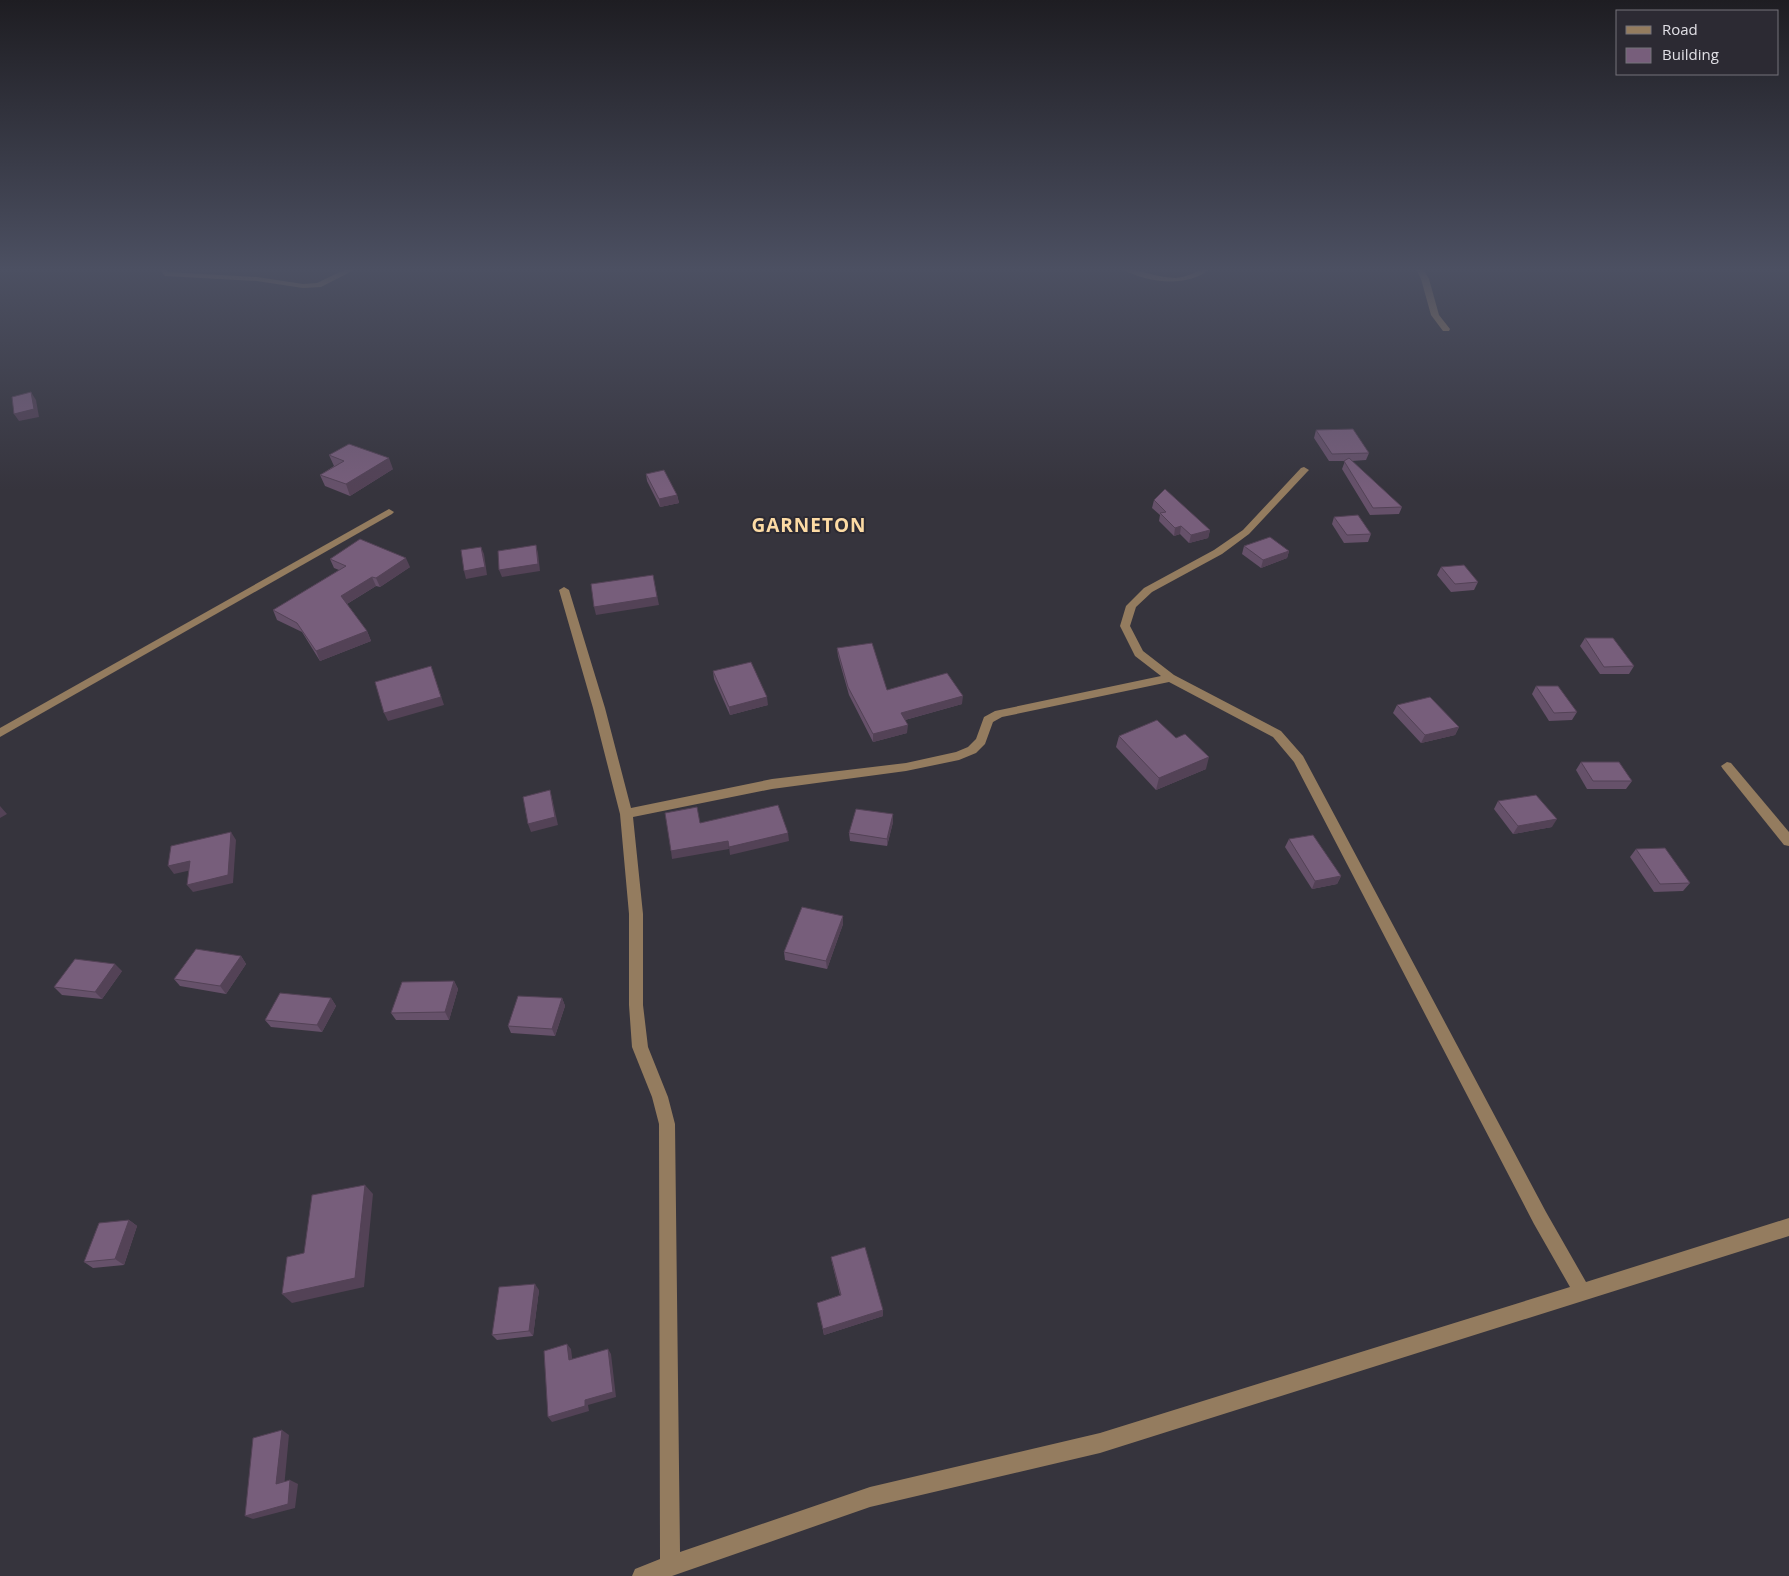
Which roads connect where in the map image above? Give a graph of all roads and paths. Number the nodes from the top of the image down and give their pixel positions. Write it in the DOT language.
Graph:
graph roads {
  1 [pos="1304,470"];
  2 [pos="389,512"];
  3 [pos="564,590"];
  4 [pos="1170,678"];
  5 [pos="0,733"];
  6 [pos="1727,766"];
  7 [pos="626,814"];
  8 [pos="1789,842"];
  9 [pos="1789,1227"];
  10 [pos="1583,1293"];
  11 [pos="670,1566"];
  12 [pos="642,1576"];
  1 -- 4 [label="street"];
  2 -- 5 [label="street"];
  3 -- 7 [label="street"];
  4 -- 7 [label="street"];
  4 -- 10 [label="street"];
  6 -- 8 [label="street"];
  7 -- 11 [label="street"];
  9 -- 10 [label="street"];
  10 -- 11 [label="street"];
  11 -- 12 [label="street"];
}
